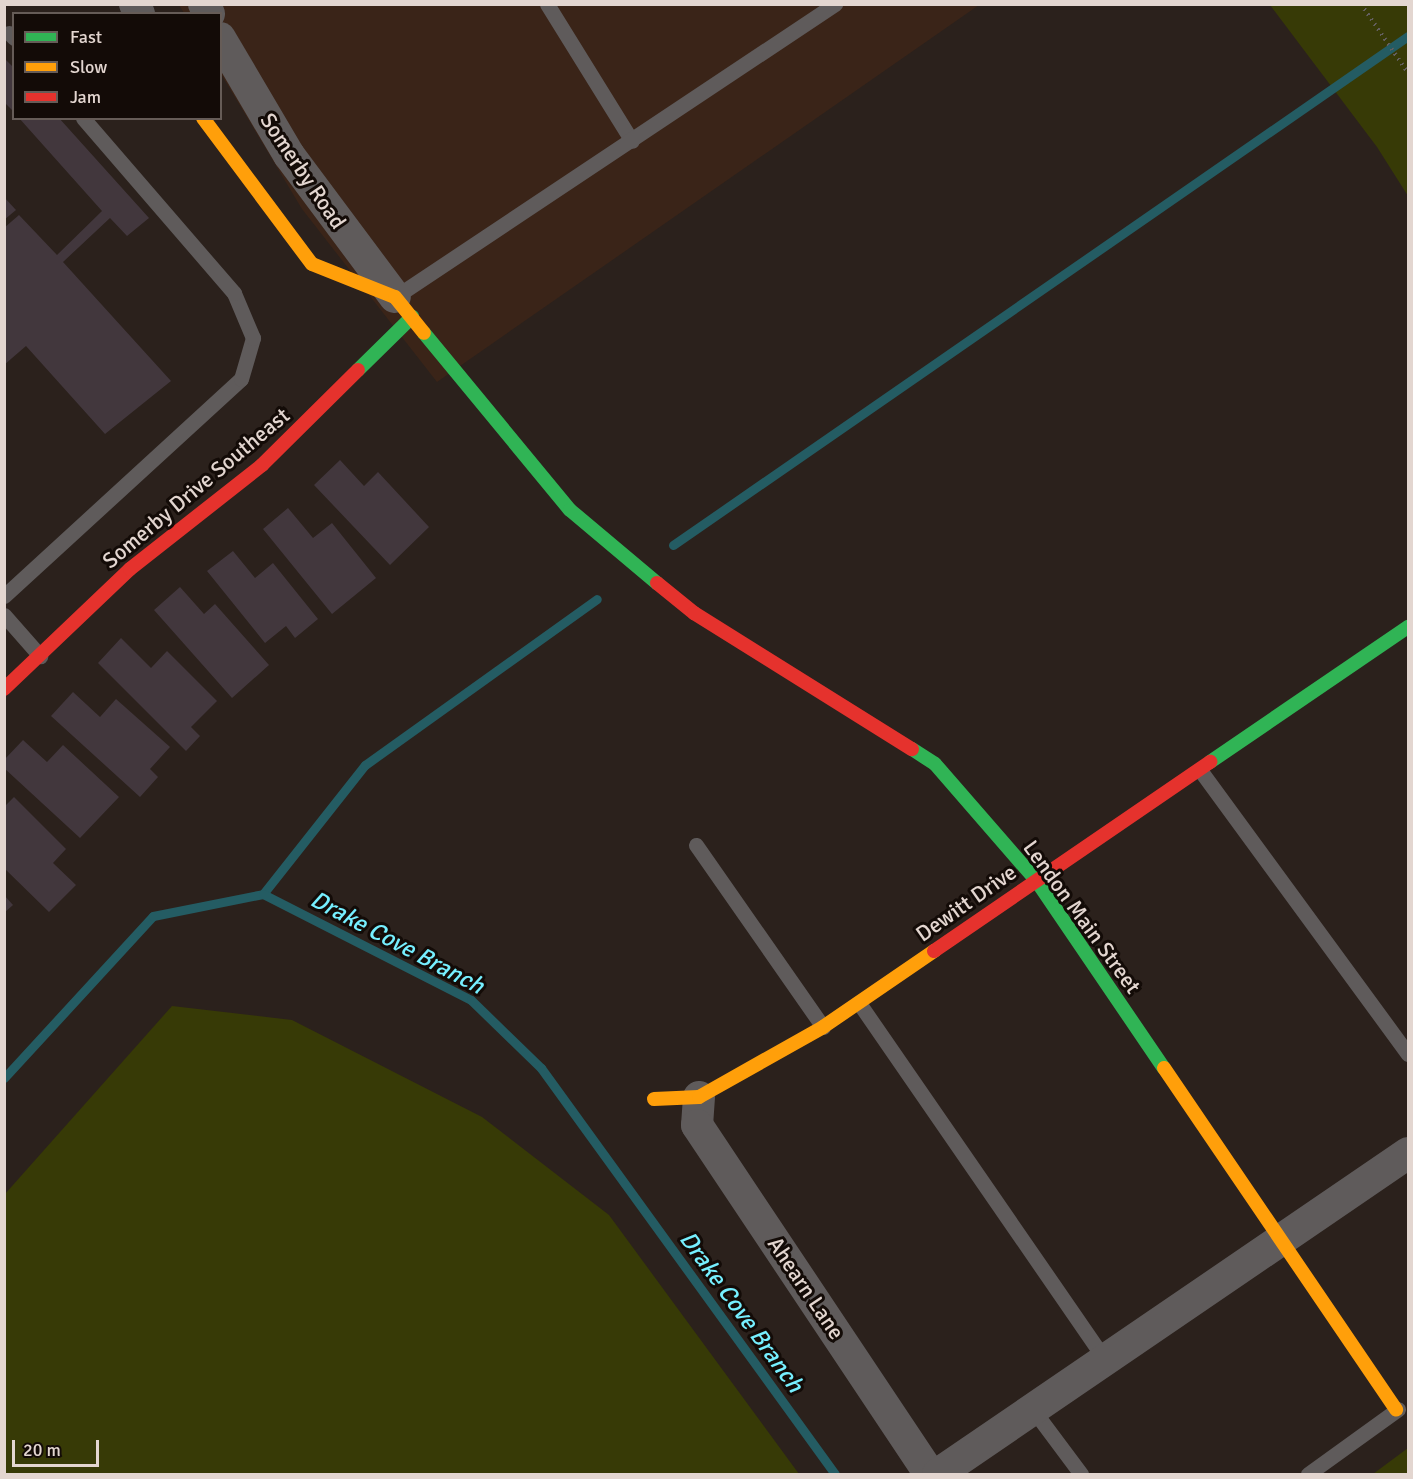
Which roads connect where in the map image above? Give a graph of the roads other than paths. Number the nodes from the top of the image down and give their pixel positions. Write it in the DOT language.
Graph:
graph roads {
  1 [pos="547,4"];
  2 [pos="835,4"];
  3 [pos="222,41"];
  4 [pos="85,120"];
  5 [pos="204,120"];
  6 [pos="632,141"];
  7 [pos="403,307"];
  8 [pos="4,596"];
  9 [pos="4,615"];
  10 [pos="1408,627"];
  11 [pos="39,656"];
  12 [pos="4,689"];
  13 [pos="1200,770"];
  14 [pos="696,845"];
  15 [pos="1036,880"];
  16 [pos="859,1003"];
  17 [pos="823,1027"];
  18 [pos="1408,1054"];
  19 [pos="699,1097"];
  20 [pos="654,1099"];
  21 [pos="1408,1153"];
  22 [pos="1280,1239"];
  23 [pos="1107,1362"];
  24 [pos="1402,1406"];
  25 [pos="1034,1411"];
  26 [pos="930,1474"];
  27 [pos="938,1474"];
  28 [pos="1081,1474"];
  29 [pos="1308,1474"];
  1 -- 6 [label="lane"];
  2 -- 6 [label="lane"];
  3 -- 7 [label="street, Somerby Road"];
  4 -- 8 [label="lane"];
  5 -- 7 [label="street, Somerby Road"];
  6 -- 7 [label="lane"];
  7 -- 11 [label="street, Somerby Drive Southeast"];
  7 -- 15 [label="street, Lendon Main Street"];
  9 -- 11 [label="lane"];
  10 -- 13 [label="street, Dewitt Drive"];
  11 -- 12 [label="street, Somerby Drive Southeast"];
  13 -- 15 [label="street, Dewitt Drive"];
  13 -- 18 [label="lane"];
  14 -- 17 [label="lane"];
  15 -- 16 [label="street, Dewitt Drive"];
  15 -- 22 [label="street, Lendon Main Street"];
  16 -- 17 [label="street, Dewitt Drive"];
  16 -- 23 [label="lane"];
  17 -- 19 [label="street, Dewitt Drive"];
  19 -- 20 [label="street, Dewitt Drive"];
  19 -- 26 [label="street, Ahearn Lane"];
  21 -- 22 [label="street"];
  22 -- 23 [label="street"];
  22 -- 24 [label="street, Lendon Main Street"];
  23 -- 25 [label="street"];
  24 -- 29 [label="lane"];
  25 -- 27 [label="street"];
  25 -- 28 [label="lane"];
}
